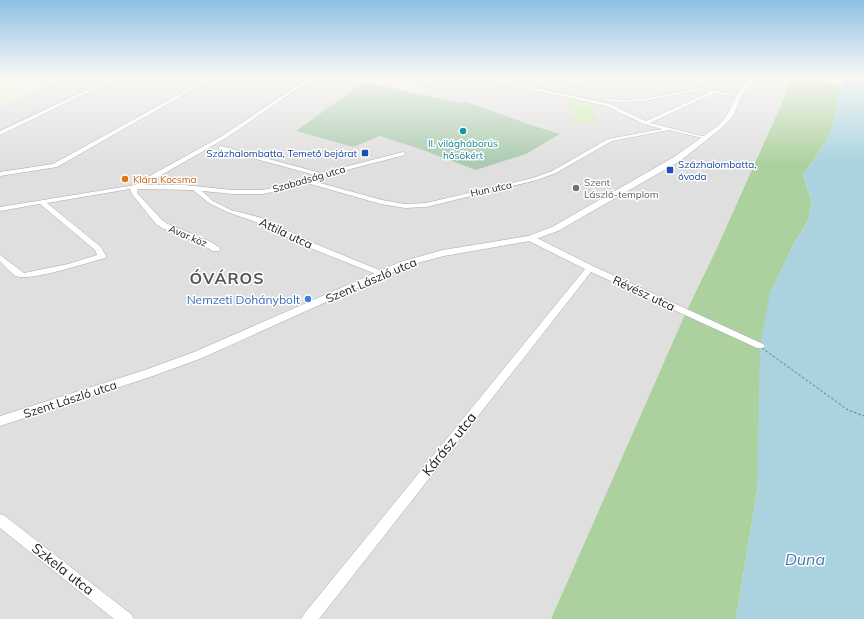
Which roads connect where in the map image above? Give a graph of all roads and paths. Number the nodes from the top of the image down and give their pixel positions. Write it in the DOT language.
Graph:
graph roads {
  1 [pos="56,106"];
  2 [pos="162,106"];
  3 [pos="270,106"];
  4 [pos="608,106"];
  5 [pos="682,106"];
  6 [pos="734,106"];
  7 [pos="646,123"];
  8 [pos="668,129"];
  9 [pos="0,132"];
  10 [pos="704,138"];
  11 [pos="222,148"];
  12 [pos="403,154"];
  13 [pos="0,174"];
  14 [pos="320,175"];
  15 [pos="307,181"];
  16 [pos="137,186"];
  17 [pos="195,188"];
  18 [pos="41,202"];
  19 [pos="0,209"];
  20 [pos="530,238"];
  21 [pos="216,249"];
  22 [pos="0,258"];
  23 [pos="590,268"];
  24 [pos="381,274"];
  25 [pos="760,346"];
  26 [pos="0,421"];
  27 [pos="0,520"];
  28 [pos="126,619"];
  29 [pos="309,619"];
  1 -- 9 [label="street"];
  2 -- 13 [label="street"];
  3 -- 16 [label="street"];
  4 -- 7 [label="street"];
  5 -- 7 [label="street"];
  6 -- 10 [label="street, Szent László utca"];
  7 -- 8 [label="street"];
  8 -- 10 [label="street"];
  8 -- 15 [label="street, Hun utca"];
  10 -- 20 [label="street, Szent László utca"];
  11 -- 14 [label="street"];
  12 -- 14 [label="street, Szabadság utca"];
  14 -- 15 [label="street, Szabadság utca"];
  15 -- 17 [label="street, Szabadság utca"];
  16 -- 17 [label="street, Szabadság utca"];
  16 -- 18 [label="street, Szabadság utca"];
  16 -- 21 [label="street, Avar köz"];
  17 -- 24 [label="street, Attila utca"];
  18 -- 19 [label="street, Szabadság utca"];
  18 -- 22 [label="street"];
  20 -- 23 [label="street, Révész utca"];
  20 -- 24 [label="street, Szent László utca"];
  23 -- 25 [label="street, Révész utca"];
  23 -- 29 [label="street, Kárász utca"];
  24 -- 26 [label="street, Szent László utca"];
  27 -- 28 [label="street, Szkela utca"];
}
